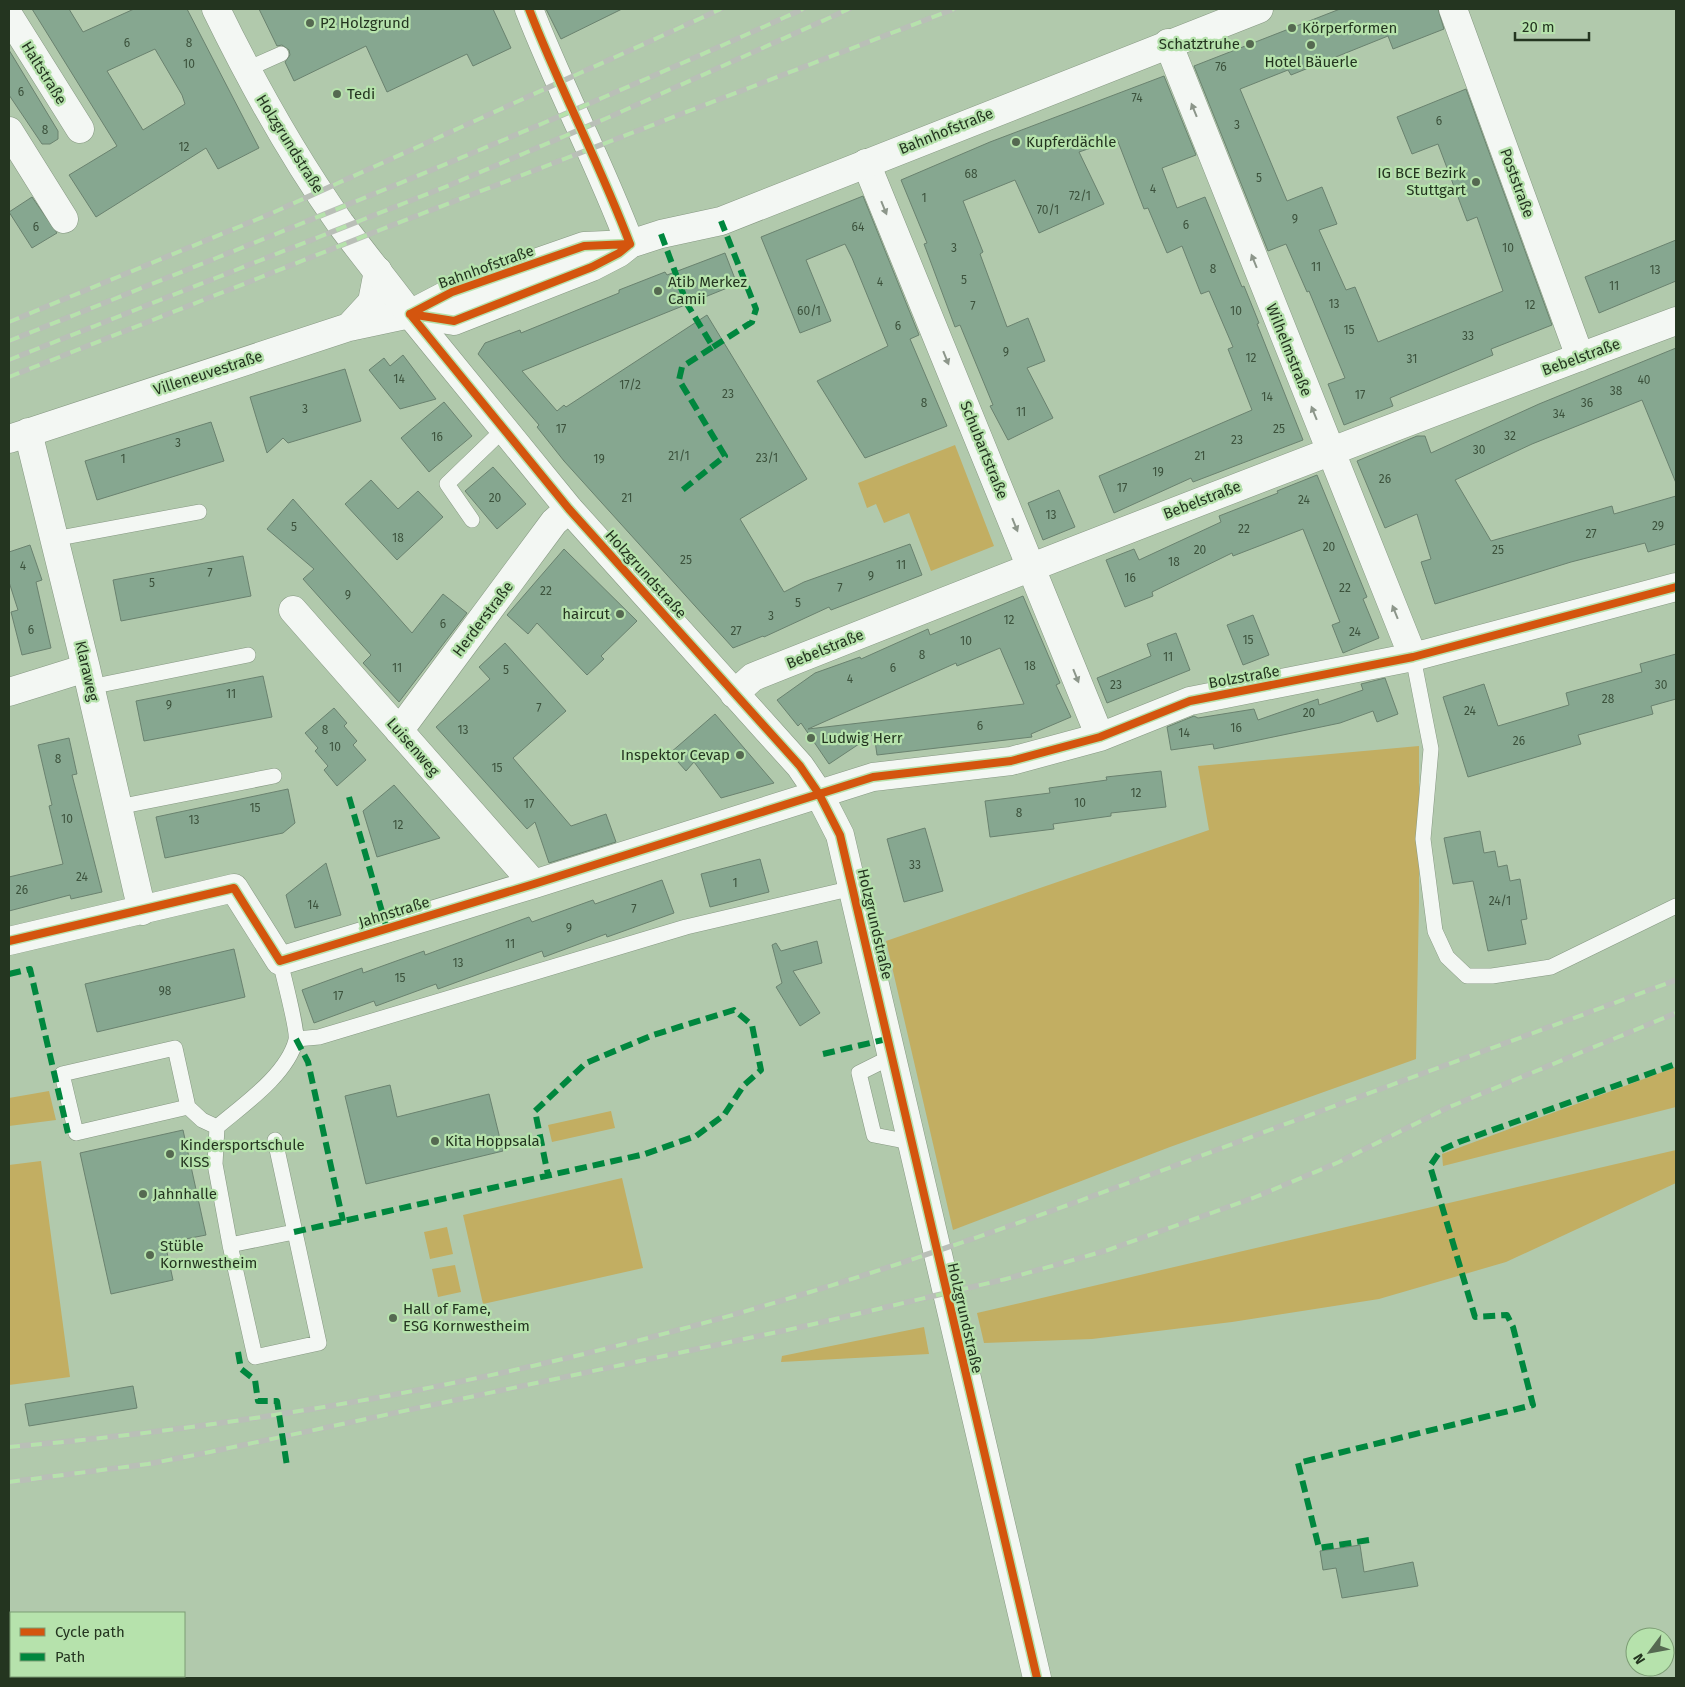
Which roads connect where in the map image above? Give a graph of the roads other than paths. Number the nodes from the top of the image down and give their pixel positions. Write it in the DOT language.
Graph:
graph roads {
  1 [pos="216,9"];
  2 [pos="529,9"];
  3 [pos="1259,9"];
  4 [pos="1453,9"];
  5 [pos="9,16"];
  6 [pos="1168,43"];
  7 [pos="281,54"];
  8 [pos="246,70"];
  9 [pos="80,129"];
  10 [pos="9,131"];
  11 [pos="866,163"];
  12 [pos="64,219"];
  13 [pos="630,244"];
  14 [pos="378,271"];
  15 [pos="410,314"];
  16 [pos="1676,321"];
  17 [pos="349,327"];
  18 [pos="1580,357"];
  19 [pos="504,429"];
  20 [pos="18,435"];
  21 [pos="1329,451"];
  22 [pos="569,509"];
  23 [pos="198,512"];
  24 [pos="472,520"];
  25 [pos="54,539"];
  26 [pos="1032,566"];
  27 [pos="1676,587"];
  28 [pos="293,610"];
  29 [pos="248,656"];
  30 [pos="1413,657"];
  31 [pos="88,678"];
  32 [pos="9,692"];
  33 [pos="734,694"];
  34 [pos="399,731"];
  35 [pos="1100,737"];
  36 [pos="274,776"];
  37 [pos="819,794"];
  38 [pos="118,807"];
  39 [pos="534,884"];
  40 [pos="852,888"];
  41 [pos="1676,906"];
  42 [pos="142,911"];
  43 [pos="9,940"];
  44 [pos="280,961"];
  45 [pos="296,1038"];
  46 [pos="188,1107"];
  47 [pos="217,1127"];
  48 [pos="275,1140"];
  49 [pos="294,1232"];
  50 [pos="230,1245"];
  51 [pos="1037,1678"];
  1 -- 8 [label="street, Holzgrundstraße"];
  2 -- 13 [label="street"];
  3 -- 6 [label="street, Bahnhofstraße"];
  4 -- 18 [label="street, Poststraße"];
  5 -- 9 [label="street, Haltstraße"];
  6 -- 11 [label="street, Bahnhofstraße"];
  21 -- 6 [label="street, Wilhelmstraße, one-way"];
  7 -- 8 [label="lane"];
  8 -- 14 [label="street, Holzgrundstraße"];
  10 -- 12 [label="street"];
  11 -- 13 [label="street, Bahnhofstraße"];
  11 -- 26 [label="street, Schubartstraße, one-way"];
  13 -- 15 [label="street, Bahnhofstraße"];
  14 -- 15 [label="street, Holzgrundstraße"];
  14 -- 17 [label="street"];
  15 -- 17 [label="street, Villeneuvestraße"];
  15 -- 19 [label="street, Holzgrundstraße"];
  16 -- 18 [label="street, Bebelstraße"];
  17 -- 20 [label="street, Villeneuvestraße"];
  18 -- 21 [label="street, Bebelstraße"];
  19 -- 22 [label="street, Holzgrundstraße"];
  19 -- 24 [label="lane"];
  20 -- 25 [label="street, Klaraweg"];
  21 -- 26 [label="street, Bebelstraße"];
  30 -- 21 [label="street, Wilhelmstraße, one-way"];
  22 -- 33 [label="street, Holzgrundstraße"];
  22 -- 34 [label="street, Herderstraße"];
  23 -- 25 [label="lane"];
  25 -- 31 [label="street, Klaraweg"];
  26 -- 33 [label="street, Bebelstraße"];
  26 -- 35 [label="street, Schubartstraße, one-way"];
  27 -- 30 [label="street, Bolzstraße"];
  28 -- 34 [label="street, Luisenweg"];
  29 -- 31 [label="lane"];
  30 -- 35 [label="street, Bolzstraße"];
  30 -- 41 [label="lane"];
  31 -- 32 [label="street"];
  31 -- 38 [label="street, Klaraweg"];
  33 -- 37 [label="street, Holzgrundstraße"];
  34 -- 39 [label="street, Luisenweg"];
  35 -- 37 [label="street, Bolzstraße"];
  36 -- 38 [label="lane"];
  37 -- 39 [label="street, Jahnstraße"];
  37 -- 40 [label="street, Holzgrundstraße"];
  38 -- 42 [label="street, Klaraweg"];
  39 -- 44 [label="street, Jahnstraße"];
  40 -- 45 [label="lane"];
  40 -- 51 [label="street, Holzgrundstraße"];
  42 -- 43 [label="street"];
  42 -- 44 [label="street"];
  44 -- 45 [label="lane"];
  45 -- 47 [label="lane"];
  46 -- 46 [label="lane"];
  46 -- 47 [label="lane"];
  47 -- 50 [label="lane"];
  48 -- 49 [label="lane"];
  49 -- 50 [label="lane"];
  49 -- 50 [label="lane"];
}
